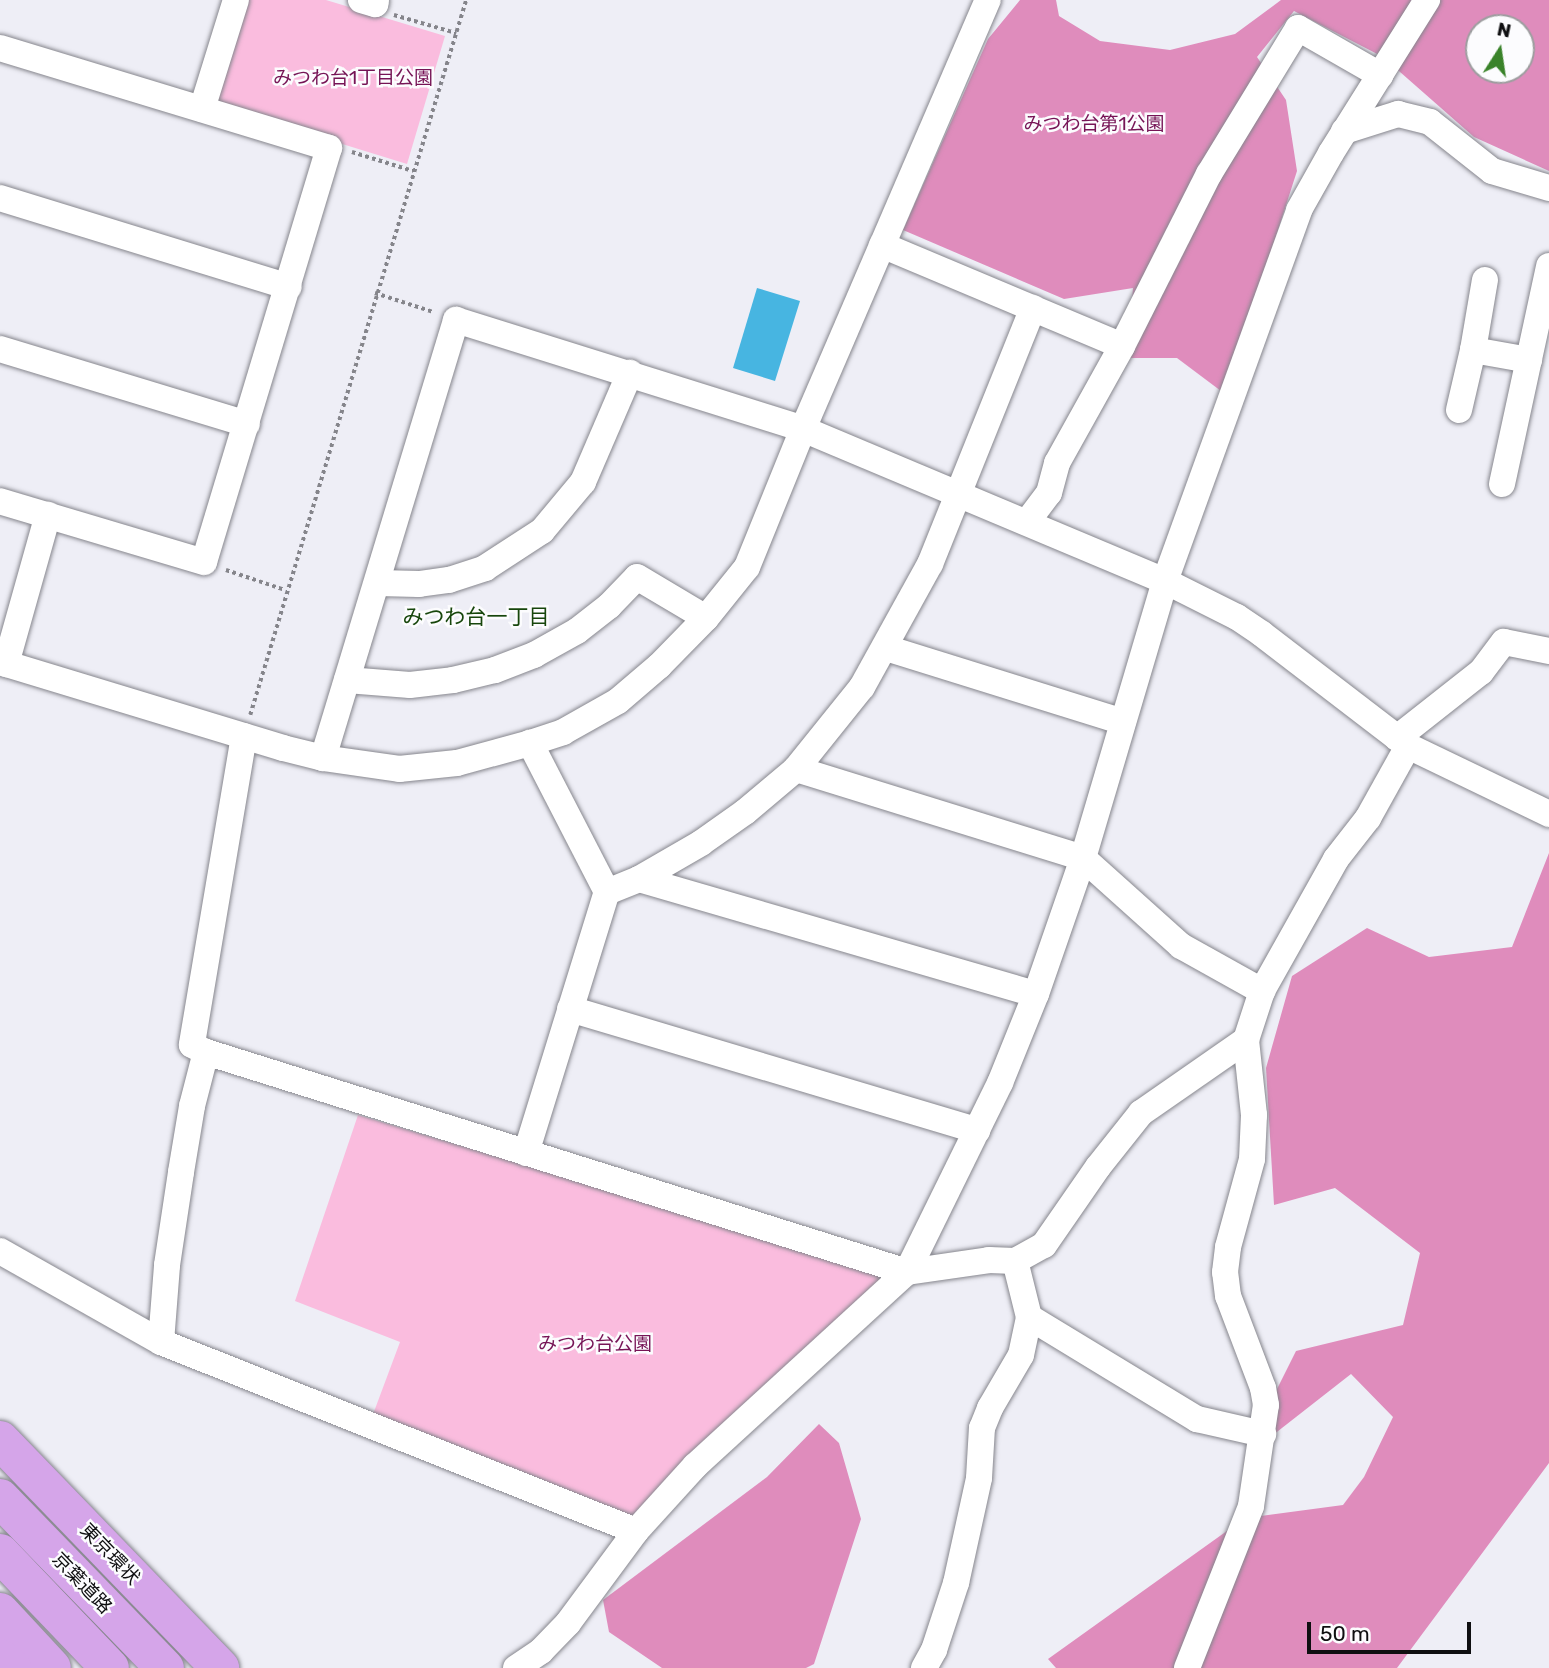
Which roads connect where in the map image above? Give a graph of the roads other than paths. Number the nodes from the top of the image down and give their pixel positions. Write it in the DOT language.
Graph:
graph roads {
  1 [pos="236,0"];
  2 [pos="988,0"];
  3 [pos="1427,0"];
  4 [pos="0,48"];
  5 [pos="1380,75"];
  6 [pos="202,109"];
  7 [pos="1344,131"];
  8 [pos="1549,188"];
  9 [pos="0,198"];
  10 [pos="882,245"];
  11 [pos="1549,266"];
  12 [pos="1486,280"];
  13 [pos="289,287"];
  14 [pos="1033,308"];
  15 [pos="1122,346"];
  16 [pos="0,349"];
  17 [pos="1473,350"];
  18 [pos="1529,360"];
  19 [pos="630,373"];
  20 [pos="1459,410"];
  21 [pos="247,424"];
  22 [pos="803,429"];
  23 [pos="1502,484"];
  24 [pos="958,492"];
  25 [pos="0,501"];
  26 [pos="48,515"];
  27 [pos="1027,522"];
  28 [pos="1165,581"];
  29 [pos="378,583"];
  30 [pos="706,618"];
  31 [pos="886,648"];
  32 [pos="1549,651"];
  33 [pos="3,663"];
  34 [pos="347,680"];
  35 [pos="1123,722"];
  36 [pos="244,736"];
  37 [pos="1403,742"];
  38 [pos="530,743"];
  39 [pos="323,758"];
  40 [pos="796,769"];
  41 [pos="1549,814"];
  42 [pos="1083,858"];
  43 [pos="639,879"];
  44 [pos="607,892"];
  45 [pos="1262,990"];
  46 [pos="1036,993"];
  47 [pos="570,1009"];
  48 [pos="1246,1040"];
  49 [pos="206,1052"];
  50 [pos="977,1130"];
  51 [pos="526,1153"];
  52 [pos="0,1251"];
  53 [pos="1015,1261"];
  54 [pos="907,1272"];
  55 [pos="1029,1317"];
  56 [pos="161,1342"];
  57 [pos="1263,1434"];
  58 [pos="0,1440"];
  59 [pos="0,1498"];
  60 [pos="636,1531"];
  61 [pos="0,1553"];
  62 [pos="0,1612"];
  63 [pos="0,1658"];
  64 [pos="12,1668"];
  65 [pos="52,1668"];
  66 [pos="110,1668"];
  67 [pos="165,1668"];
  68 [pos="220,1668"];
  69 [pos="516,1668"];
  70 [pos="924,1668"];
  71 [pos="1187,1668"];
  1 -- 6 [label="street"];
  2 -- 10 [label="street"];
  3 -- 5 [label="street"];
  4 -- 6 [label="street"];
  5 -- 7 [label="street"];
  5 -- 15 [label="street"];
  6 -- 13 [label="street"];
  7 -- 8 [label="street"];
  7 -- 28 [label="street"];
  9 -- 13 [label="street"];
  10 -- 14 [label="street"];
  10 -- 22 [label="street"];
  11 -- 18 [label="street"];
  12 -- 17 [label="street"];
  13 -- 21 [label="street"];
  14 -- 15 [label="street"];
  14 -- 24 [label="street"];
  15 -- 27 [label="street"];
  16 -- 21 [label="street"];
  17 -- 18 [label="street"];
  17 -- 20 [label="street"];
  18 -- 23 [label="street"];
  19 -- 22 [label="street"];
  19 -- 29 [label="street"];
  19 -- 29 [label="street"];
  21 -- 26 [label="street"];
  22 -- 24 [label="street"];
  22 -- 30 [label="street"];
  24 -- 27 [label="street"];
  24 -- 31 [label="street"];
  25 -- 26 [label="street"];
  26 -- 33 [label="street"];
  27 -- 28 [label="street"];
  28 -- 35 [label="street"];
  28 -- 37 [label="street"];
  29 -- 34 [label="street"];
  30 -- 34 [label="street"];
  30 -- 38 [label="street"];
  31 -- 35 [label="street"];
  31 -- 40 [label="street"];
  32 -- 37 [label="street"];
  33 -- 36 [label="street"];
  34 -- 39 [label="street"];
  35 -- 42 [label="street"];
  36 -- 39 [label="street"];
  36 -- 49 [label="street"];
  37 -- 41 [label="street"];
  37 -- 45 [label="street"];
  38 -- 39 [label="street"];
  38 -- 44 [label="street"];
  40 -- 42 [label="street"];
  40 -- 43 [label="street"];
  42 -- 45 [label="street"];
  42 -- 46 [label="street"];
  43 -- 44 [label="street"];
  43 -- 46 [label="street"];
  44 -- 47 [label="street"];
  45 -- 48 [label="street"];
  46 -- 50 [label="street"];
  47 -- 50 [label="street"];
  47 -- 51 [label="street"];
  48 -- 53 [label="street"];
  48 -- 57 [label="street"];
  49 -- 51 [label="street"];
  49 -- 56 [label="street"];
  50 -- 54 [label="street"];
  51 -- 54 [label="street"];
  52 -- 56 [label="street"];
  53 -- 54 [label="street"];
  53 -- 55 [label="street"];
  54 -- 60 [label="street"];
  55 -- 57 [label="street"];
  55 -- 70 [label="street"];
  56 -- 60 [label="street"];
  57 -- 71 [label="street"];
  58 -- 68 [label="highway, 東京環状"];
  59 -- 67 [label="highway, 京葉道路"];
  60 -- 69 [label="street"];
  61 -- 66 [label="highway, 京葉道路"];
  62 -- 65 [label="highway"];
  63 -- 64 [label="highway"];
}
